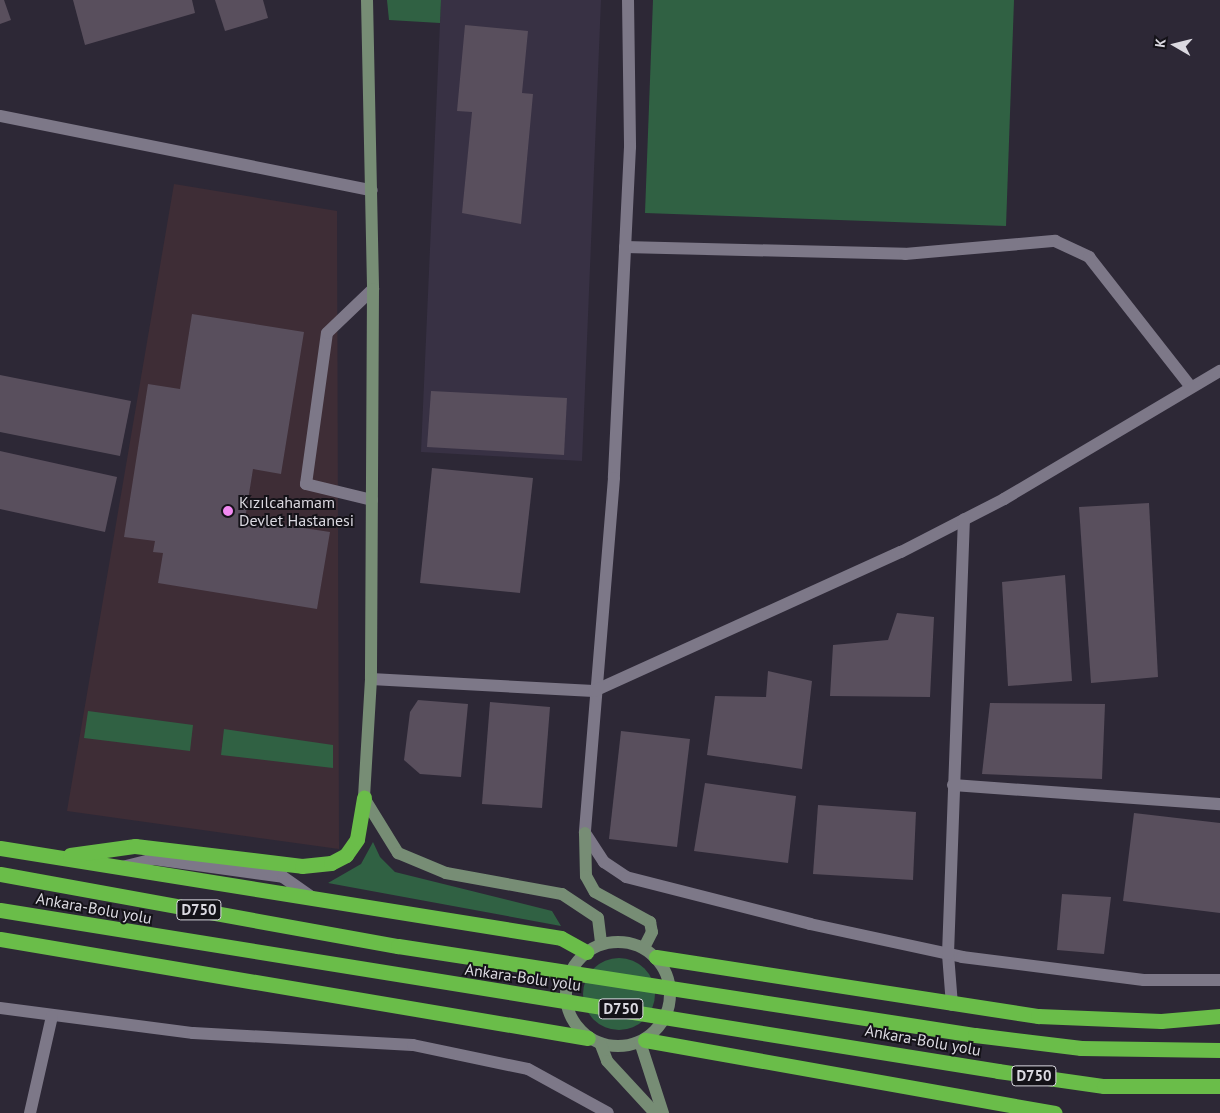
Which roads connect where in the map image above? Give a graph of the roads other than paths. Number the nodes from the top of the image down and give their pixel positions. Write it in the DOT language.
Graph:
graph roads {
  1 [pos="367,0"];
  2 [pos="628,0"];
  3 [pos="0,116"];
  4 [pos="372,190"];
  5 [pos="625,247"];
  6 [pos="373,289"];
  7 [pos="1220,371"];
  8 [pos="1191,387"];
  9 [pos="372,500"];
  10 [pos="964,519"];
  11 [pos="371,679"];
  12 [pos="594,691"];
  13 [pos="953,785"];
  14 [pos="364,798"];
  15 [pos="1220,804"];
  16 [pos="585,833"];
  17 [pos="0,848"];
  18 [pos="54,857"];
  19 [pos="0,874"];
  20 [pos="0,910"];
  21 [pos="0,940"];
  22 [pos="601,944"];
  23 [pos="586,952"];
  24 [pos="650,953"];
  25 [pos="948,954"];
  26 [pos="1220,980"];
  27 [pos="952,1005"];
  28 [pos="0,1008"];
  29 [pos="52,1016"];
  30 [pos="1220,1016"];
  31 [pos="594,1041"];
  32 [pos="642,1041"];
  33 [pos="1220,1050"];
  34 [pos="1220,1086"];
  35 [pos="999,1108"];
  36 [pos="30,1113"];
  37 [pos="608,1113"];
  38 [pos="655,1113"];
  39 [pos="663,1113"];
  40 [pos="1055,1113"];
  1 -- 4 [label="street"];
  2 -- 5 [label="street"];
  3 -- 4 [label="street"];
  4 -- 6 [label="street"];
  5 -- 8 [label="street"];
  5 -- 12 [label="street"];
  6 -- 9 [label="street"];
  6 -- 9 [label="street"];
  7 -- 8 [label="street"];
  8 -- 10 [label="street"];
  9 -- 11 [label="street"];
  10 -- 12 [label="street"];
  10 -- 13 [label="street"];
  11 -- 12 [label="street"];
  11 -- 14 [label="street"];
  12 -- 16 [label="street"];
  13 -- 15 [label="street"];
  13 -- 25 [label="street"];
  14 -- 18 [label="highway"];
  14 -- 22 [label="street"];
  16 -- 24 [label="street"];
  16 -- 25 [label="street"];
  17 -- 18 [label="highway"];
  18 -- 23 [label="highway"];
  19 -- 33 [label="highway, Ankara-Bolu yolu / D750"];
  20 -- 34 [label="highway, Ankara-Bolu yolu / D750"];
  21 -- 31 [label="highway"];
  22 -- 23 [label="street"];
  22 -- 24 [label="street"];
  23 -- 31 [label="street"];
  24 -- 27 [label="highway"];
  24 -- 32 [label="street"];
  25 -- 26 [label="street"];
  25 -- 27 [label="street"];
  27 -- 30 [label="highway"];
  28 -- 29 [label="street"];
  29 -- 36 [label="street"];
  29 -- 37 [label="street"];
  31 -- 32 [label="street"];
  31 -- 38 [label="street"];
  32 -- 35 [label="highway"];
  32 -- 39 [label="street"];
  35 -- 40 [label="highway"];
}
